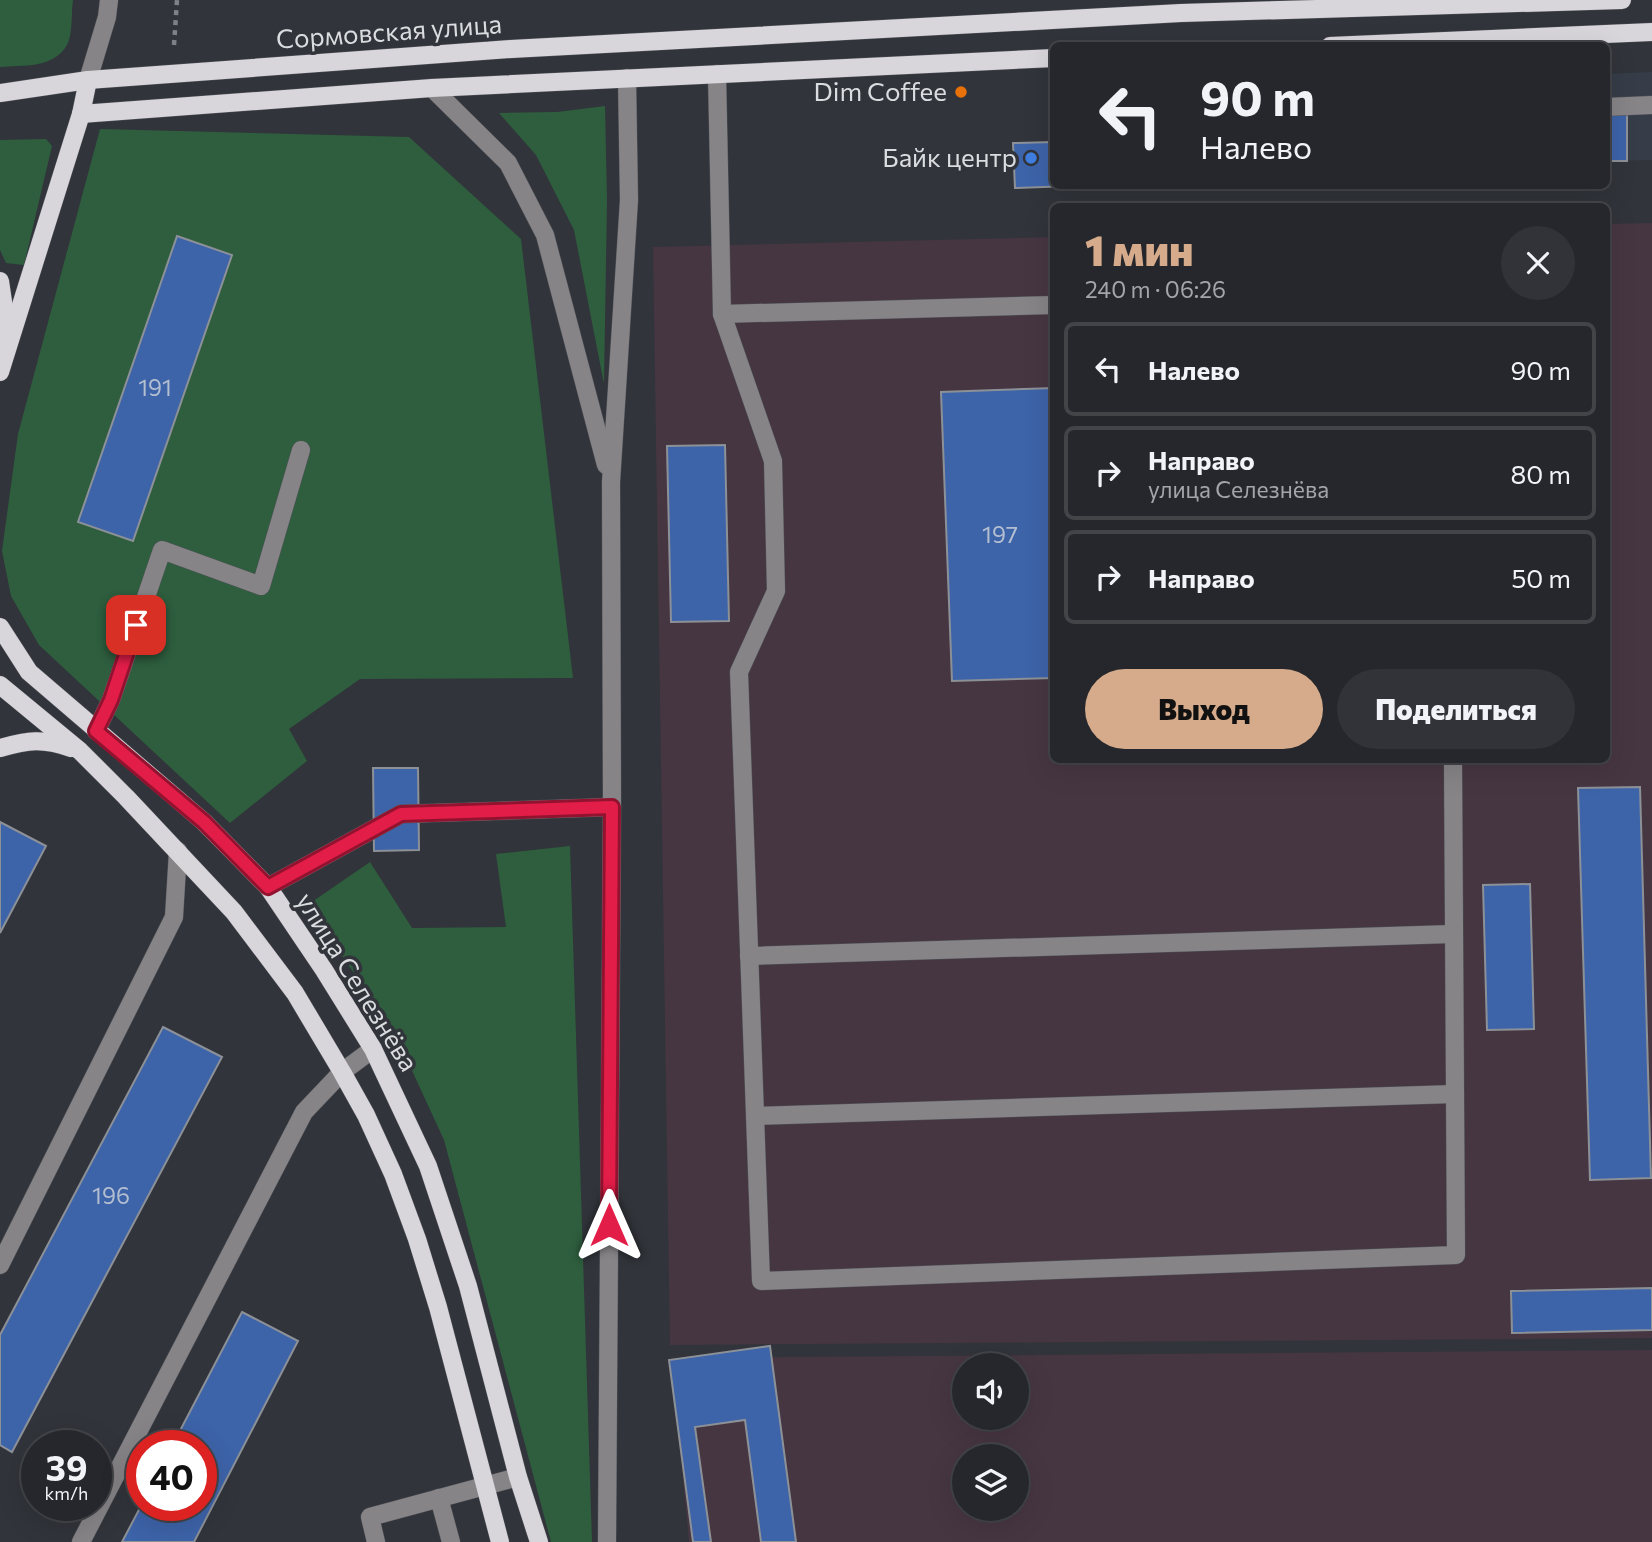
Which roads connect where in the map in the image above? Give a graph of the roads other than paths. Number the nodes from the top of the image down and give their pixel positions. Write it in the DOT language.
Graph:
graph roads {
  1 [pos="109,0"];
  2 [pos="1622,0"];
  3 [pos="1652,32"];
  4 [pos="1447,42"];
  5 [pos="1050,58"];
  6 [pos="718,74"];
  7 [pos="627,78"];
  8 [pos="88,80"];
  9 [pos="432,88"];
  10 [pos="0,93"];
  11 [pos="1652,105"];
  12 [pos="1610,107"];
  13 [pos="81,114"];
  14 [pos="0,281"];
  15 [pos="1050,305"];
  16 [pos="723,314"];
  17 [pos="0,372"];
  18 [pos="302,450"];
  19 [pos="611,482"];
  20 [pos="0,627"];
  21 [pos="0,685"];
  22 [pos="96,731"];
  23 [pos="0,748"];
  24 [pos="80,751"];
  25 [pos="1453,763"];
  26 [pos="612,807"];
  27 [pos="178,851"];
  28 [pos="268,887"];
  29 [pos="1452,934"];
  30 [pos="749,956"];
  31 [pos="373,1049"];
  32 [pos="342,1072"];
  33 [pos="1455,1094"];
  34 [pos="755,1116"];
  35 [pos="0,1265"];
  36 [pos="518,1477"];
  37 [pos="485,1486"];
  38 [pos="439,1498"];
  39 [pos="81,1542"];
  40 [pos="376,1542"];
  41 [pos="451,1542"];
  42 [pos="500,1542"];
  43 [pos="539,1542"];
  44 [pos="607,1542"];
  1 -- 8 [label="street"];
  2 -- 8 [label="main road, Сормовская улица"];
  3 -- 4 [label="main road"];
  5 -- 6 [label="main road"];
  6 -- 7 [label="main road"];
  6 -- 16 [label="street"];
  7 -- 9 [label="main road"];
  7 -- 19 [label="street"];
  8 -- 10 [label="main road, Сормовская улица"];
  8 -- 13 [label="main road"];
  9 -- 13 [label="main road"];
  9 -- 19 [label="street"];
  11 -- 12 [label="street"];
  13 -- 17 [label="main road"];
  14 -- 17 [label="main road"];
  15 -- 16 [label="street"];
  16 -- 30 [label="street"];
  18 -- 22 [label="street"];
  19 -- 26 [label="street"];
  20 -- 22 [label="main road, улица Селезнёва"];
  21 -- 24 [label="main road"];
  22 -- 28 [label="main road, улица Селезнёва"];
  23 -- 24 [label="main road"];
  24 -- 27 [label="main road"];
  25 -- 29 [label="street"];
  26 -- 28 [label="street"];
  26 -- 44 [label="street"];
  27 -- 32 [label="main road"];
  27 -- 35 [label="street"];
  28 -- 31 [label="main road, улица Селезнёва"];
  29 -- 30 [label="street"];
  29 -- 33 [label="street"];
  30 -- 34 [label="street"];
  31 -- 32 [label="street"];
  31 -- 36 [label="main road, улица Селезнёва"];
  32 -- 37 [label="main road"];
  32 -- 39 [label="street"];
  33 -- 34 [label="street"];
  33 -- 34 [label="street"];
  36 -- 37 [label="street"];
  36 -- 43 [label="main road, улица Селезнёва"];
  37 -- 38 [label="street"];
  37 -- 42 [label="main road"];
  38 -- 40 [label="street"];
  38 -- 41 [label="street"];
}
